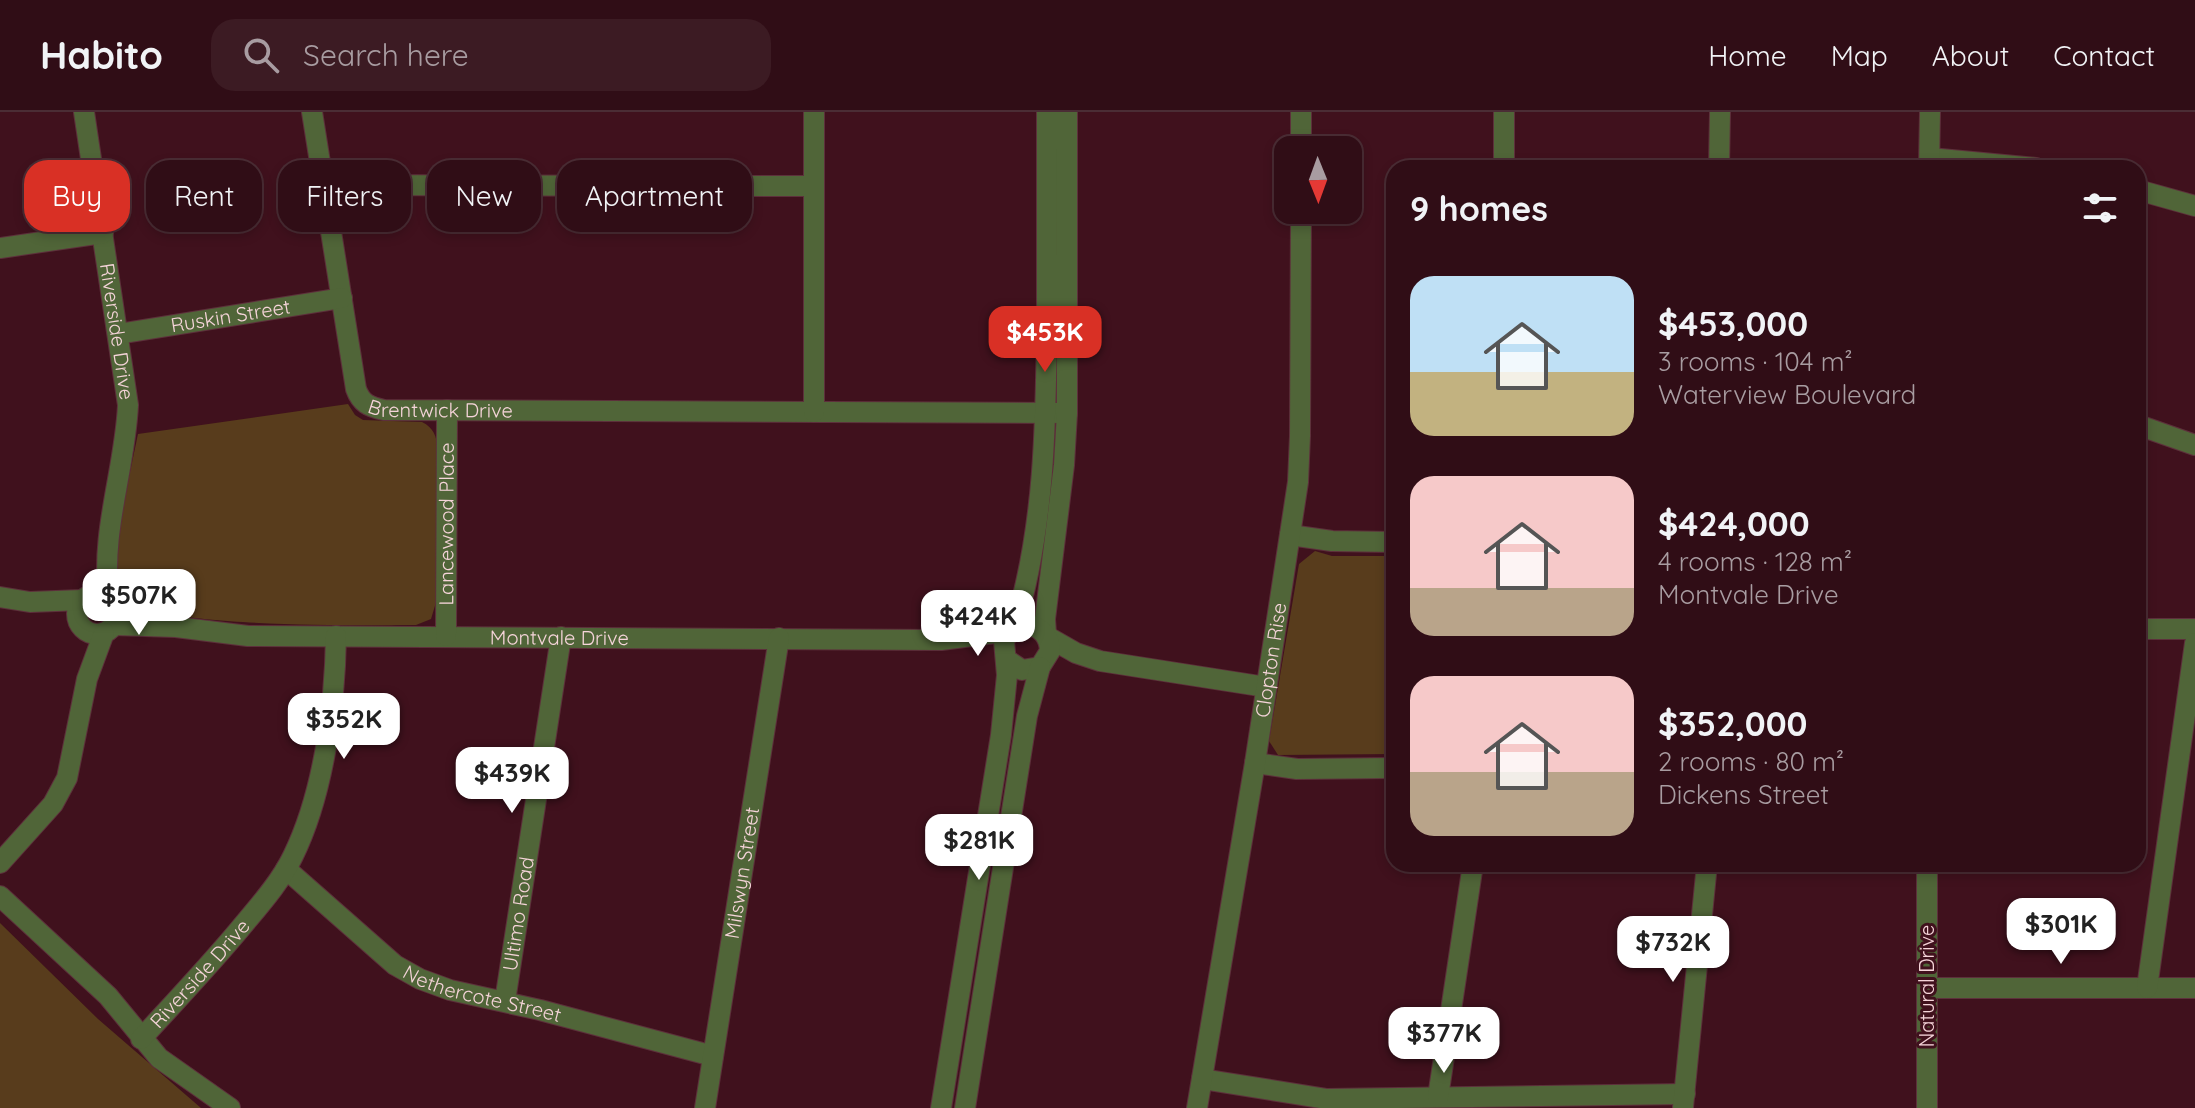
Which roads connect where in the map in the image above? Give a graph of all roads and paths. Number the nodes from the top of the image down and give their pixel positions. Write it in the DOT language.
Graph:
graph roads {
  1 [pos="84,112"];
  2 [pos="312,112"];
  3 [pos="814,112"];
  4 [pos="1047,112"];
  5 [pos="1067,112"];
  6 [pos="1301,112"];
  7 [pos="1504,112"];
  8 [pos="1720,112"];
  9 [pos="1930,112"];
  10 [pos="1301,136"];
  11 [pos="1057,156"];
  12 [pos="319,160"];
  13 [pos="1504,160"];
  14 [pos="1719,160"];
  15 [pos="1930,160"];
  16 [pos="411,185"];
  17 [pos="814,186"];
  18 [pos="2146,192"];
  19 [pos="2195,206"];
  20 [pos="1301,224"];
  21 [pos="331,232"];
  22 [pos="103,233"];
  23 [pos="0,248"];
  24 [pos="342,298"];
  25 [pos="118,334"];
  26 [pos="447,410"];
  27 [pos="814,412"];
  28 [pos="1056,413"];
  29 [pos="2146,428"];
  30 [pos="2195,445"];
  31 [pos="1290,535"];
  32 [pos="1386,542"];
  33 [pos="107,551"];
  34 [pos="0,597"];
  35 [pos="85,598"];
  36 [pos="30,602"];
  37 [pos="111,616"];
  38 [pos="81,625"];
  39 [pos="1013,629"];
  40 [pos="2146,629"];
  41 [pos="2195,629"];
  42 [pos="1047,635"];
  43 [pos="336,636"];
  44 [pos="446,636"];
  45 [pos="561,637"];
  46 [pos="779,638"];
  47 [pos="941,640"];
  48 [pos="2195,643"];
  49 [pos="1006,659"];
  50 [pos="1100,661"];
  51 [pos="1042,666"];
  52 [pos="87,679"];
  53 [pos="1266,687"];
  54 [pos="1255,763"];
  55 [pos="1386,768"];
  56 [pos="0,863"];
  57 [pos="286,869"];
  58 [pos="1472,872"];
  59 [pos="1706,872"];
  60 [pos="1927,872"];
  61 [pos="0,896"];
  62 [pos="968,946"];
  63 [pos="990,949"];
  64 [pos="1927,988"];
  65 [pos="2147,988"];
  66 [pos="2195,988"];
  67 [pos="505,1001"];
  68 [pos="141,1039"];
  69 [pos="713,1056"];
  70 [pos="1202,1079"];
  71 [pos="1438,1097"];
  72 [pos="1684,1101"];
  73 [pos="230,1108"];
  74 [pos="705,1108"];
  75 [pos="941,1108"];
  76 [pos="965,1108"];
  77 [pos="1197,1108"];
  78 [pos="1927,1108"];
  1 -- 22 [label="street, Riverside Drive"];
  2 -- 12 [label="street, Brentwick Drive"];
  3 -- 17 [label="street"];
  4 -- 11 [label="street"];
  5 -- 11 [label="street"];
  6 -- 10 [label="street"];
  7 -- 13 [label="street"];
  8 -- 14 [label="street"];
  9 -- 15 [label="street"];
  11 -- 28 [label="street"];
  16 -- 17 [label="street"];
  17 -- 27 [label="street"];
  18 -- 19 [label="street"];
  20 -- 31 [label="street, Clopton Rise"];
  21 -- 24 [label="street, Brentwick Drive"];
  22 -- 23 [label="street"];
  22 -- 25 [label="street, Riverside Drive"];
  24 -- 25 [label="street, Ruskin Street"];
  24 -- 26 [label="street, Brentwick Drive"];
  25 -- 33 [label="street, Riverside Drive"];
  26 -- 27 [label="street, Brentwick Drive"];
  26 -- 44 [label="street, Lancewood Place"];
  27 -- 28 [label="street, Brentwick Drive"];
  28 -- 39 [label="street"];
  28 -- 42 [label="street"];
  29 -- 30 [label="street"];
  31 -- 32 [label="street"];
  31 -- 53 [label="street, Clopton Rise"];
  33 -- 35 [label="street, Riverside Drive"];
  33 -- 37 [label="street, Riverside Drive"];
  34 -- 36 [label="street"];
  35 -- 36 [label="street"];
  35 -- 37 [label="street"];
  35 -- 38 [label="street"];
  36 -- 38 [label="street"];
  37 -- 38 [label="street"];
  37 -- 43 [label="street, Montvale Drive"];
  37 -- 52 [label="street, Riverside Drive"];
  38 -- 52 [label="street, Riverside Drive"];
  39 -- 42 [label="street"];
  39 -- 47 [label="street, Montvale Drive"];
  39 -- 49 [label="street"];
  40 -- 41 [label="street"];
  42 -- 50 [label="street"];
  42 -- 51 [label="street"];
  43 -- 44 [label="street, Montvale Drive"];
  43 -- 57 [label="street, Riverside Drive"];
  44 -- 45 [label="street, Montvale Drive"];
  45 -- 46 [label="street, Montvale Drive"];
  45 -- 67 [label="street, Ultimo Road"];
  46 -- 47 [label="street, Montvale Drive"];
  46 -- 69 [label="street, Milswyn Street"];
  47 -- 49 [label="street, Montvale Drive"];
  48 -- 65 [label="street"];
  49 -- 51 [label="street"];
  49 -- 62 [label="street"];
  50 -- 51 [label="street"];
  50 -- 53 [label="street"];
  51 -- 63 [label="street"];
  52 -- 56 [label="street, Riverside Drive"];
  53 -- 54 [label="street, Clopton Rise"];
  54 -- 55 [label="street"];
  54 -- 70 [label="street, Clopton Rise"];
  57 -- 67 [label="street, Nethercote Street"];
  57 -- 68 [label="street, Riverside Drive"];
  58 -- 71 [label="street"];
  59 -- 72 [label="street"];
  60 -- 64 [label="street, Natural Drive"];
  61 -- 68 [label="street, Riverside Drive"];
  62 -- 63 [label="street"];
  62 -- 75 [label="street"];
  63 -- 76 [label="street"];
  64 -- 65 [label="street"];
  64 -- 78 [label="street, Natural Drive"];
  65 -- 66 [label="street"];
  67 -- 69 [label="street, Nethercote Street"];
  68 -- 73 [label="street, Riverside Drive"];
  69 -- 74 [label="street, Milswyn Street"];
  70 -- 71 [label="street"];
  70 -- 77 [label="street, Clopton Rise"];
  71 -- 72 [label="street"];
}
